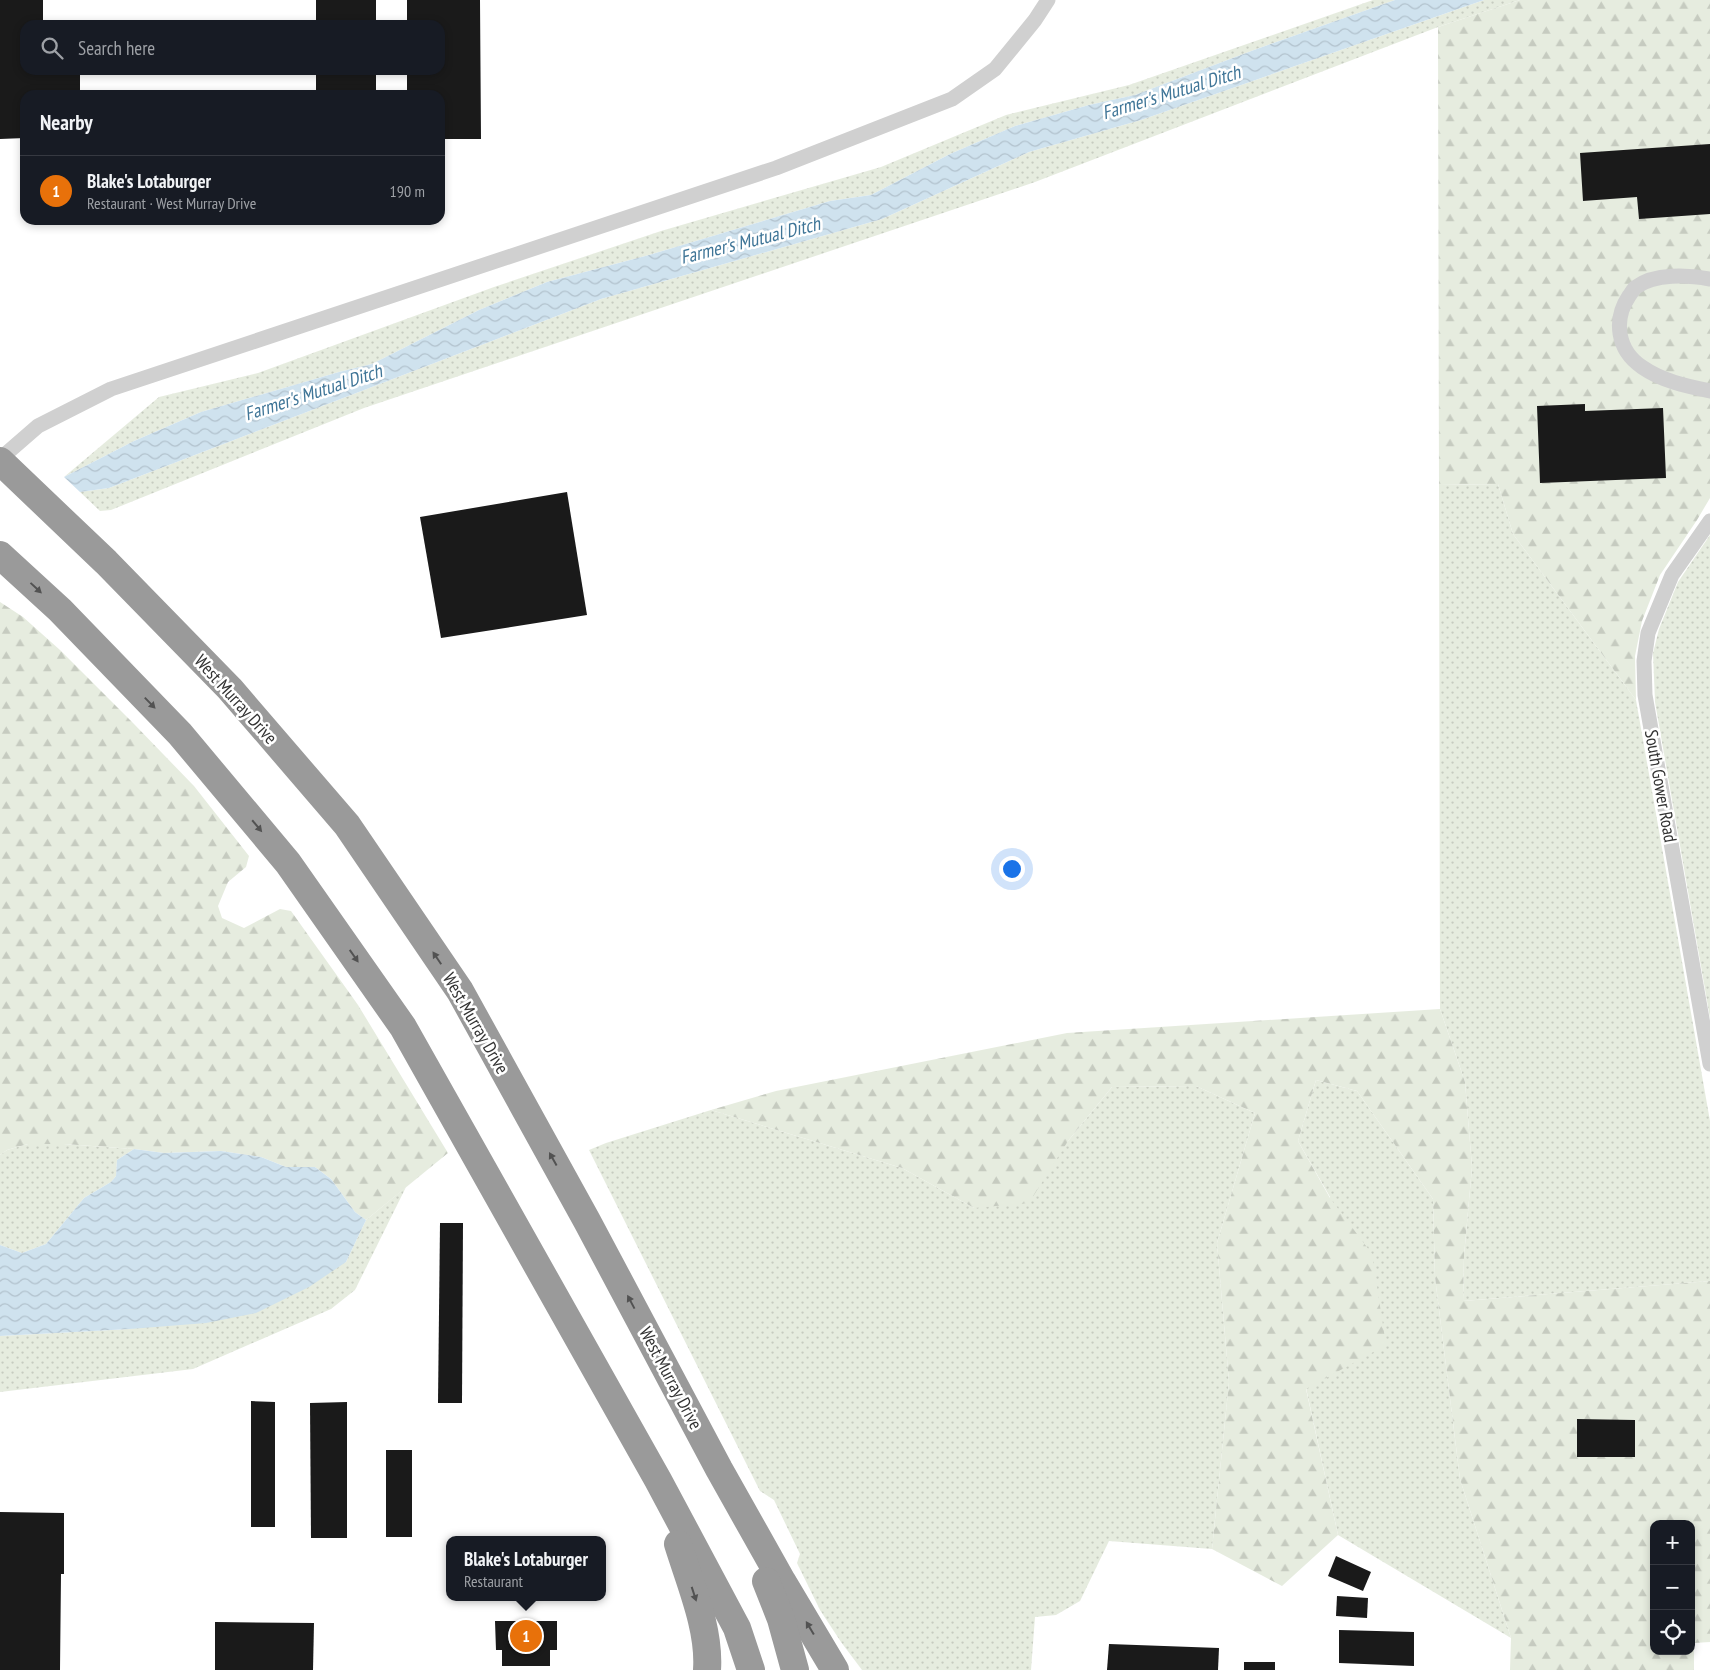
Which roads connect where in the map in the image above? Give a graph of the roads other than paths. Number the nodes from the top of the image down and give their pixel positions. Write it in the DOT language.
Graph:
graph roads {
  1 [pos="1048,0"];
  2 [pos="1710,279"];
  3 [pos="1710,391"];
  4 [pos="0,460"];
  5 [pos="1710,521"];
  6 [pos="0,555"];
  7 [pos="1710,1064"];
  8 [pos="719,1468"];
  9 [pos="658,1480"];
  10 [pos="707,1670"];
  11 [pos="751,1670"];
  12 [pos="796,1670"];
  13 [pos="835,1670"];
  1 -- 4 [label="lane"];
  2 -- 3 [label="lane"];
  8 -- 4 [label="highway, West Murray Drive, one-way"];
  5 -- 7 [label="lane, South Gower Road"];
  6 -- 9 [label="highway, one-way"];
  8 -- 12 [label="highway"];
  13 -- 8 [label="highway, West Murray Drive, one-way"];
  9 -- 10 [label="highway, one-way"];
  9 -- 11 [label="highway"];
}
